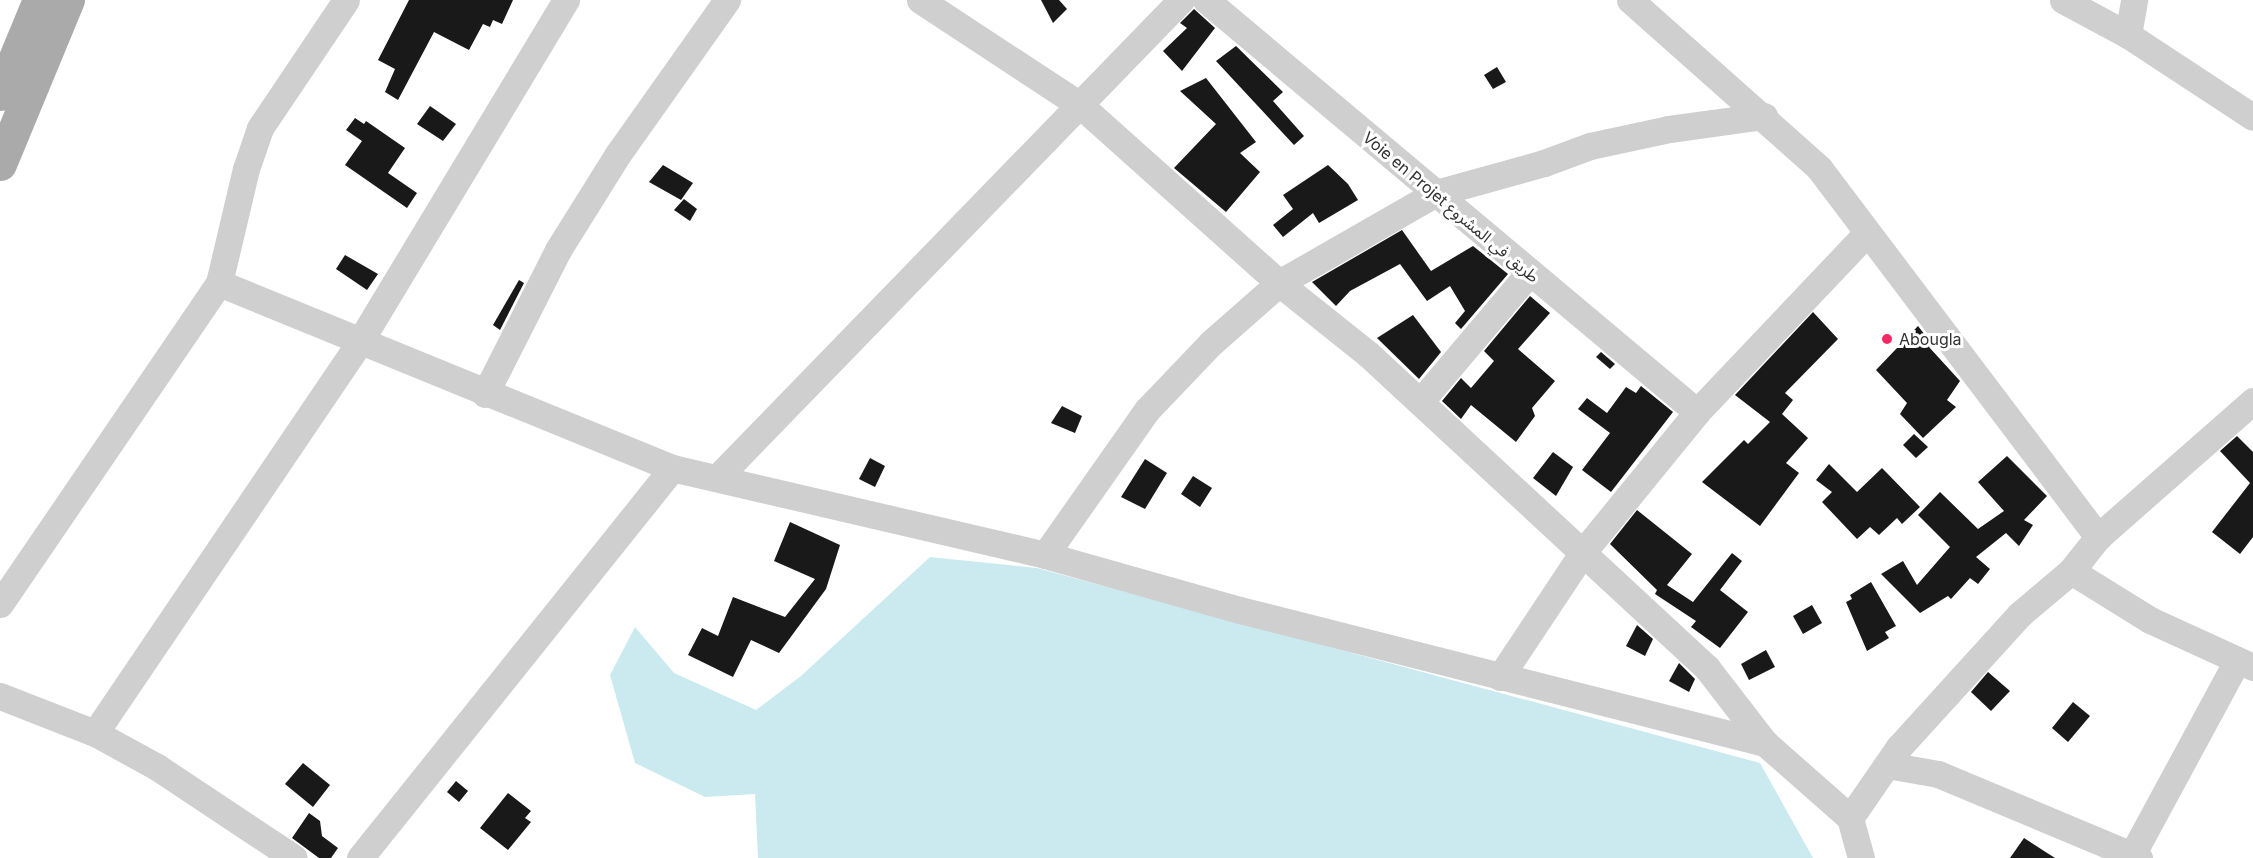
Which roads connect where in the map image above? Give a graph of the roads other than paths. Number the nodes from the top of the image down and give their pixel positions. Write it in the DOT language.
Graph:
graph roads {
  1 [pos="39,0"];
  2 [pos="68,0"];
  3 [pos="346,0"];
  4 [pos="566,0"];
  5 [pos="727,0"];
  6 [pos="920,0"];
  7 [pos="1181,0"];
  8 [pos="1206,0"];
  9 [pos="1630,0"];
  10 [pos="2063,0"];
  11 [pos="2134,0"];
  12 [pos="2128,35"];
  13 [pos="0,94"];
  14 [pos="1080,105"];
  15 [pos="1764,116"];
  16 [pos="2253,117"];
  17 [pos="0,164"];
  18 [pos="1436,193"];
  19 [pos="1866,234"];
  20 [pos="1530,272"];
  21 [pos="219,283"];
  22 [pos="1279,283"];
  23 [pos="359,343"];
  24 [pos="485,394"];
  25 [pos="2253,401"];
  26 [pos="1420,402"];
  27 [pos="1697,412"];
  28 [pos="672,468"];
  29 [pos="717,478"];
  30 [pos="2098,537"];
  31 [pos="1583,552"];
  32 [pos="1045,555"];
  33 [pos="2071,571"];
  34 [pos="0,604"];
  35 [pos="2245,664"];
  36 [pos="1500,677"];
  37 [pos="0,696"];
  38 [pos="95,733"];
  39 [pos="1765,743"];
  40 [pos="1887,765"];
  41 [pos="1850,818"];
  42 [pos="2136,857"];
  43 [pos="294,858"];
  44 [pos="360,858"];
  45 [pos="1861,858"];
  1 -- 13 [label="main road"];
  2 -- 17 [label="main road"];
  3 -- 21 [label="street"];
  4 -- 23 [label="street"];
  5 -- 24 [label="street"];
  6 -- 14 [label="street"];
  7 -- 14 [label="street"];
  8 -- 18 [label="street, Voie en Projet طريق في المشروع"];
  9 -- 15 [label="street"];
  10 -- 12 [label="street"];
  11 -- 12 [label="street"];
  12 -- 16 [label="street"];
  14 -- 22 [label="street"];
  14 -- 29 [label="street"];
  15 -- 18 [label="street"];
  15 -- 19 [label="street"];
  18 -- 20 [label="street, Voie en Projet طريق في المشروع"];
  18 -- 22 [label="street"];
  19 -- 27 [label="street"];
  19 -- 30 [label="street"];
  20 -- 26 [label="street"];
  20 -- 27 [label="street, Voie en Projet طريق في المشروع"];
  21 -- 23 [label="street"];
  21 -- 34 [label="street"];
  22 -- 26 [label="street"];
  22 -- 32 [label="street"];
  23 -- 24 [label="street"];
  23 -- 38 [label="street"];
  24 -- 28 [label="street"];
  25 -- 30 [label="street"];
  26 -- 31 [label="street"];
  27 -- 31 [label="street"];
  28 -- 29 [label="street"];
  28 -- 44 [label="street"];
  29 -- 32 [label="street"];
  30 -- 33 [label="street"];
  31 -- 36 [label="street"];
  31 -- 39 [label="street"];
  32 -- 36 [label="street"];
  33 -- 35 [label="street"];
  33 -- 40 [label="street"];
  35 -- 42 [label="street"];
  36 -- 39 [label="street"];
  37 -- 38 [label="street"];
  38 -- 43 [label="street"];
  39 -- 41 [label="street"];
  40 -- 41 [label="street"];
  40 -- 42 [label="street"];
  41 -- 45 [label="street"];
}
